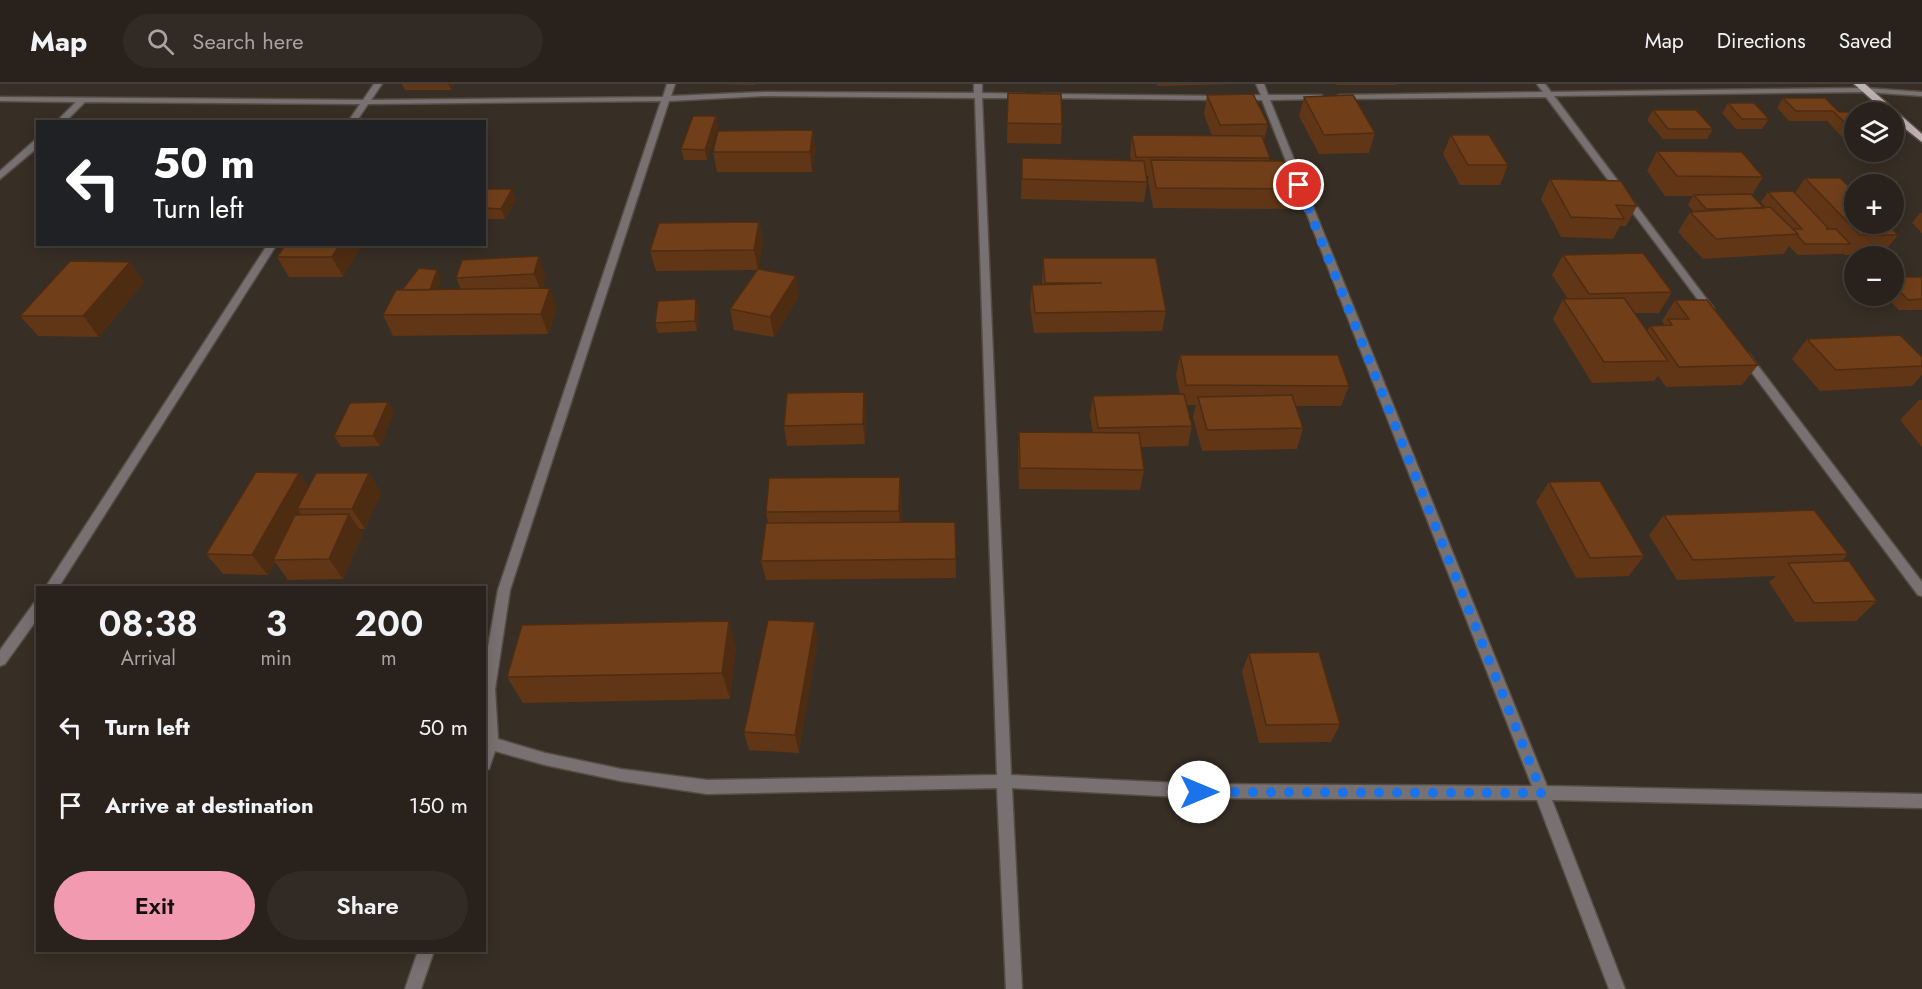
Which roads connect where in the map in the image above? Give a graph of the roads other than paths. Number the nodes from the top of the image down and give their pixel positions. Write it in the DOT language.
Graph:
graph roads {
  1 [pos="378,84"];
  2 [pos="671,84"];
  3 [pos="1260,84"];
  4 [pos="1541,84"];
  5 [pos="1862,87"];
  6 [pos="978,90"];
  7 [pos="1922,94"];
  8 [pos="1549,95"];
  9 [pos="1323,97"];
  10 [pos="1335,97"];
  11 [pos="1264,98"];
  12 [pos="0,99"];
  13 [pos="84,99"];
  14 [pos="666,99"];
  15 [pos="365,102"];
  16 [pos="1879,102"];
  17 [pos="62,120"];
  18 [pos="353,120"];
  19 [pos="1904,123"];
  20 [pos="1922,139"];
  21 [pos="36,144"];
  22 [pos="0,176"];
  23 [pos="272,246"];
  24 [pos="1721,324"];
  25 [pos="1736,343"];
  26 [pos="52,586"];
  27 [pos="1922,591"];
  28 [pos="36,610"];
  29 [pos="0,660"];
  30 [pos="491,742"];
  31 [pos="486,758"];
  32 [pos="1004,781"];
  33 [pos="1542,793"];
  34 [pos="1922,801"];
  35 [pos="426,952"];
  36 [pos="413,989"];
  37 [pos="1014,989"];
  38 [pos="1617,989"];
  1 -- 15 [label="street"];
  2 -- 14 [label="street"];
  3 -- 11 [label="street"];
  4 -- 8 [label="street"];
  5 -- 7 [label="street"];
  5 -- 8 [label="street"];
  5 -- 16 [label="main road"];
  6 -- 11 [label="street"];
  6 -- 14 [label="street"];
  6 -- 32 [label="street"];
  8 -- 10 [label="street"];
  8 -- 24 [label="street"];
  9 -- 11 [label="street"];
  11 -- 33 [label="street"];
  12 -- 13 [label="street"];
  13 -- 15 [label="street"];
  13 -- 17 [label="street"];
  14 -- 15 [label="street"];
  14 -- 30 [label="street"];
  15 -- 18 [label="street"];
  19 -- 20 [label="main road"];
  21 -- 22 [label="street"];
  23 -- 26 [label="street"];
  25 -- 27 [label="street"];
  28 -- 29 [label="street"];
  30 -- 31 [label="street"];
  30 -- 32 [label="street"];
  32 -- 33 [label="street"];
  32 -- 37 [label="street"];
  33 -- 34 [label="street"];
  33 -- 38 [label="street"];
  35 -- 36 [label="street"];
}
